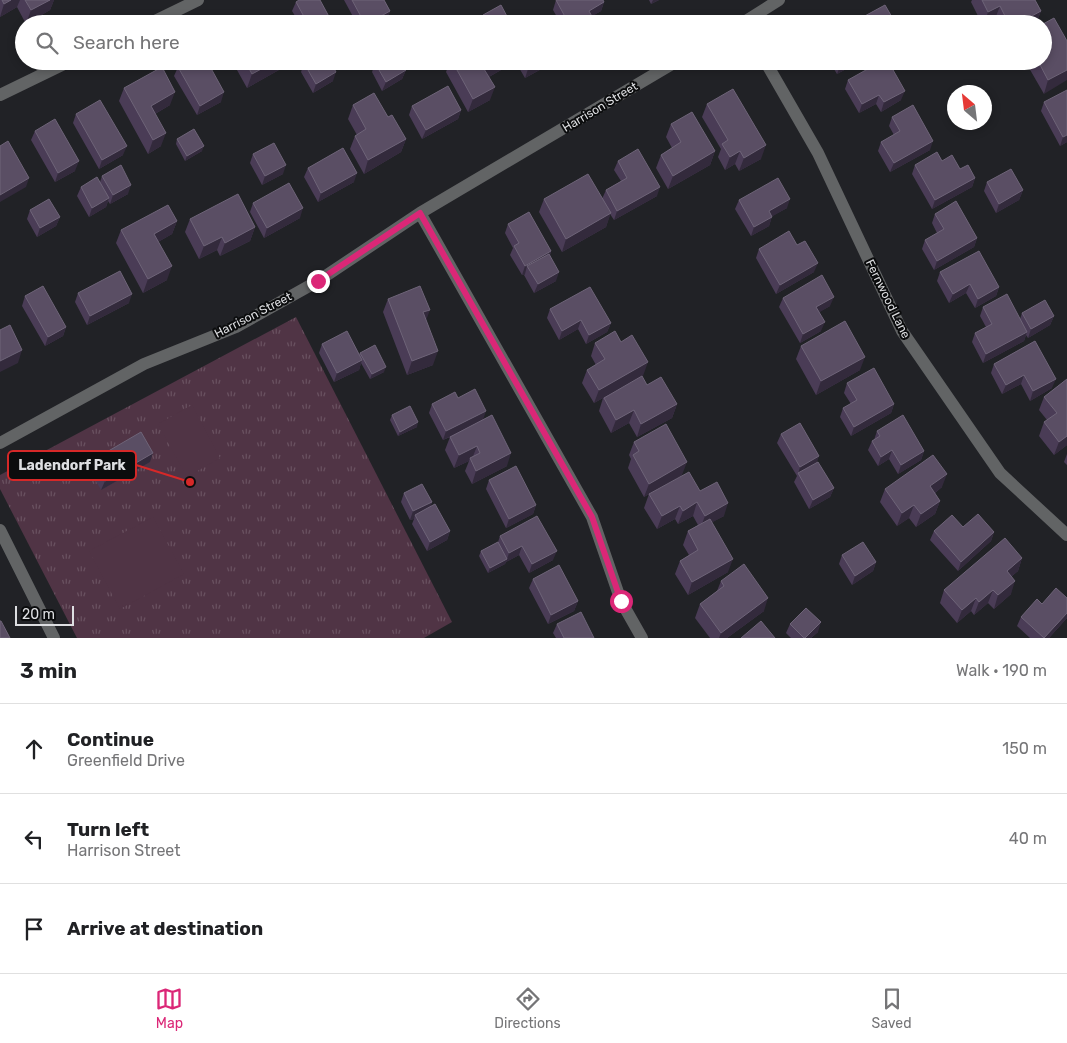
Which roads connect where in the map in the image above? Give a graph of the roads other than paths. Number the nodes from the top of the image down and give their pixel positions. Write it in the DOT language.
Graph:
graph roads {
  1 [pos="198,0"];
  2 [pos="779,0"];
  3 [pos="167,15"];
  4 [pos="755,15"];
  5 [pos="51,70"];
  6 [pos="662,70"];
  7 [pos="770,70"];
  8 [pos="0,95"];
  9 [pos="420,213"];
  10 [pos="0,443"];
  11 [pos="0,530"];
  12 [pos="1067,535"];
  13 [pos="54,638"];
  14 [pos="642,638"];
  1 -- 3 [label="street"];
  2 -- 4 [label="street"];
  5 -- 8 [label="street"];
  6 -- 9 [label="street, Harrison Street"];
  7 -- 12 [label="street, Fernwood Lane"];
  9 -- 10 [label="street, Harrison Street"];
  9 -- 14 [label="street"];
  11 -- 13 [label="street"];
}
